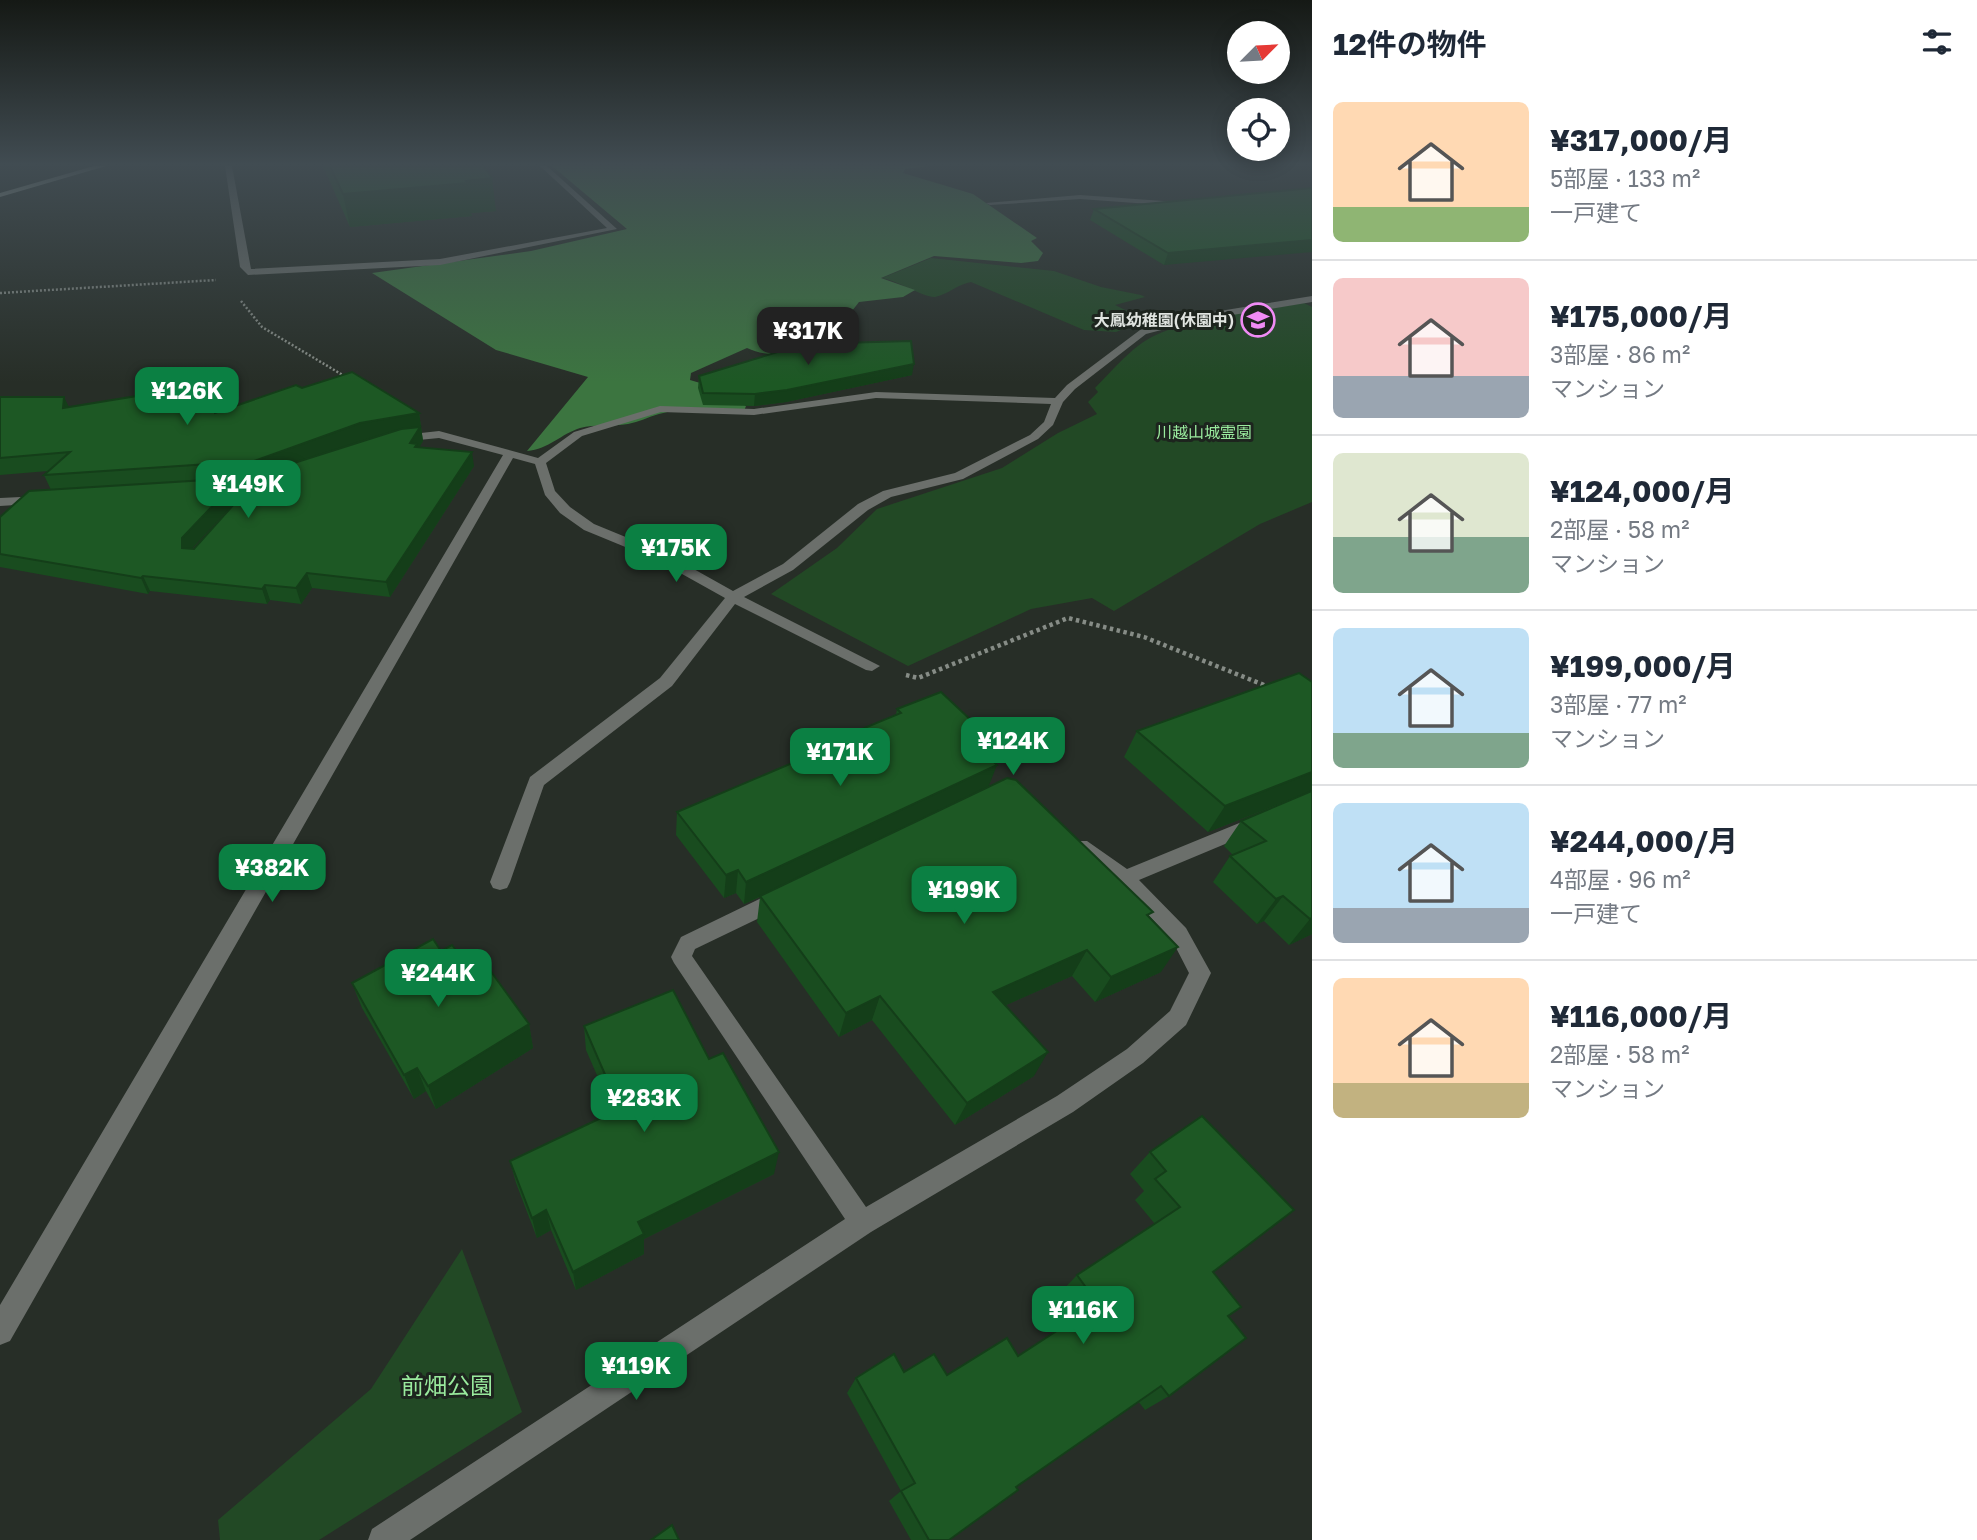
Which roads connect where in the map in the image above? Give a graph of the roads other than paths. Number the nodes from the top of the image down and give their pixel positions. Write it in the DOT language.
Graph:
graph roads {
  1 [pos="239,238"];
  2 [pos="567,238"];
  3 [pos="1311,299"];
  4 [pos="1058,401"];
  5 [pos="381,443"];
  6 [pos="509,455"];
  7 [pos="540,462"];
  8 [pos="287,477"];
  9 [pos="261,484"];
  10 [pos="204,487"];
  11 [pos="54,499"];
  12 [pos="0,502"];
  13 [pos="244,502"];
  14 [pos="733,597"];
  15 [pos="872,666"];
  16 [pos="1275,815"];
  17 [pos="1058,831"];
  18 [pos="1125,878"];
  19 [pos="500,882"];
  20 [pos="799,890"];
  21 [pos="862,1223"];
  22 [pos="0,1331"];
  23 [pos="383,1540"];
  1 -- 2 [label="street"];
  3 -- 4 [label="street"];
  4 -- 7 [label="street"];
  4 -- 14 [label="street"];
  5 -- 6 [label="street"];
  6 -- 7 [label="street"];
  6 -- 22 [label="street"];
  7 -- 14 [label="street"];
  8 -- 9 [label="street"];
  9 -- 10 [label="street"];
  9 -- 13 [label="street"];
  11 -- 12 [label="street"];
  14 -- 15 [label="street"];
  14 -- 19 [label="street"];
  16 -- 18 [label="street"];
  17 -- 18 [label="street"];
  18 -- 21 [label="street"];
  20 -- 21 [label="street"];
  21 -- 23 [label="street"];
}
